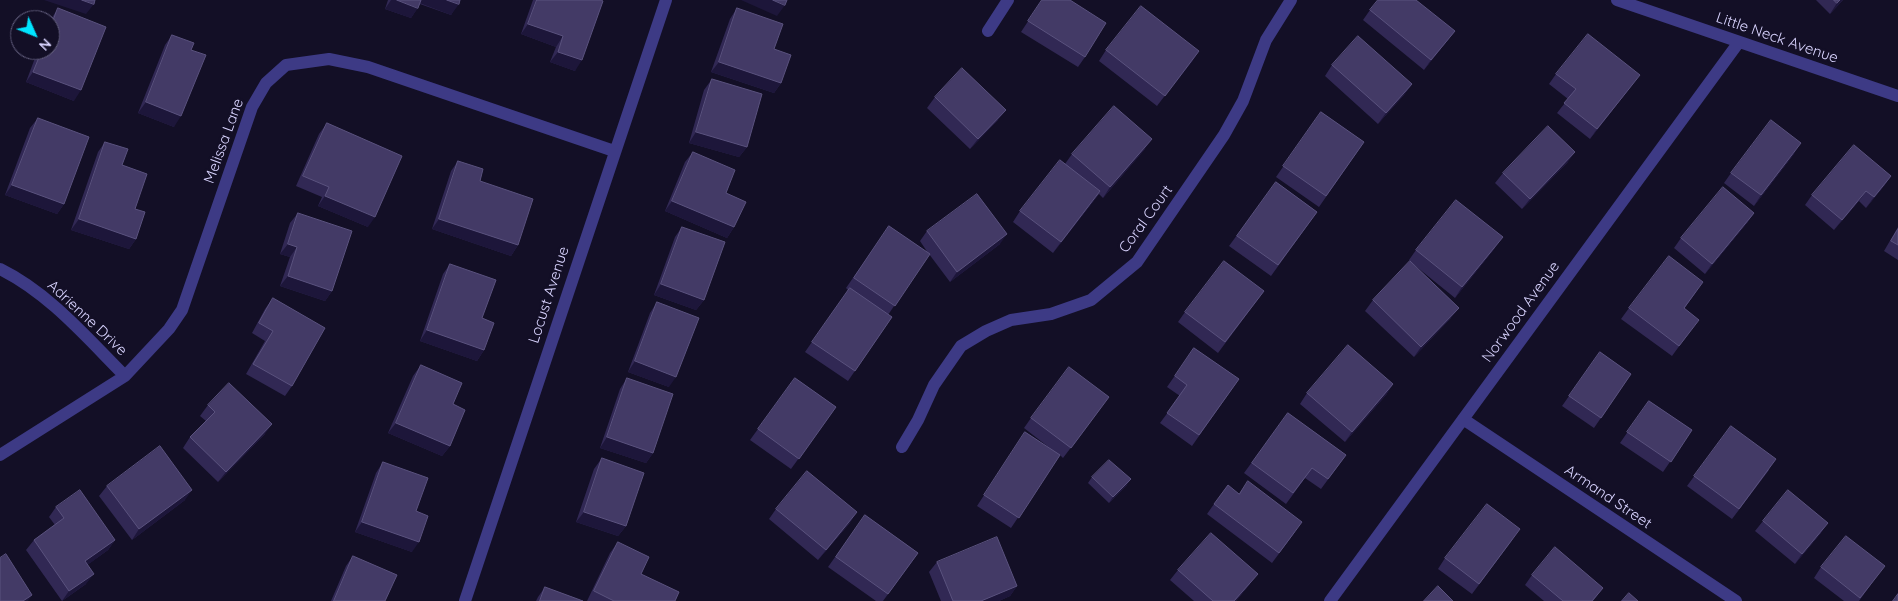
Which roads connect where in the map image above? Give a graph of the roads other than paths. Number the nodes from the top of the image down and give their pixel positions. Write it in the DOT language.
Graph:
graph roads {
  1 [pos="666,0"];
  2 [pos="1008,0"];
  3 [pos="1291,0"];
  4 [pos="1617,0"];
  5 [pos="988,31"];
  6 [pos="1738,42"];
  7 [pos="1898,96"];
  8 [pos="614,151"];
  9 [pos="0,269"];
  10 [pos="125,376"];
  11 [pos="1463,420"];
  12 [pos="902,447"];
  13 [pos="0,455"];
  14 [pos="465,601"];
  15 [pos="1330,601"];
  16 [pos="1736,601"];
  1 -- 8 [label="street, Locust Avenue"];
  2 -- 5 [label="street"];
  3 -- 12 [label="street, Coral Court"];
  4 -- 6 [label="street, Little Neck Avenue"];
  6 -- 7 [label="street, Little Neck Avenue"];
  6 -- 11 [label="street, Norwood Avenue"];
  8 -- 10 [label="street, Melissa Lane"];
  8 -- 14 [label="street, Locust Avenue"];
  9 -- 10 [label="street, Adrienne Drive"];
  10 -- 13 [label="street, Melissa Lane"];
  11 -- 15 [label="street, Norwood Avenue"];
  11 -- 16 [label="street, Armand Street"];
}
